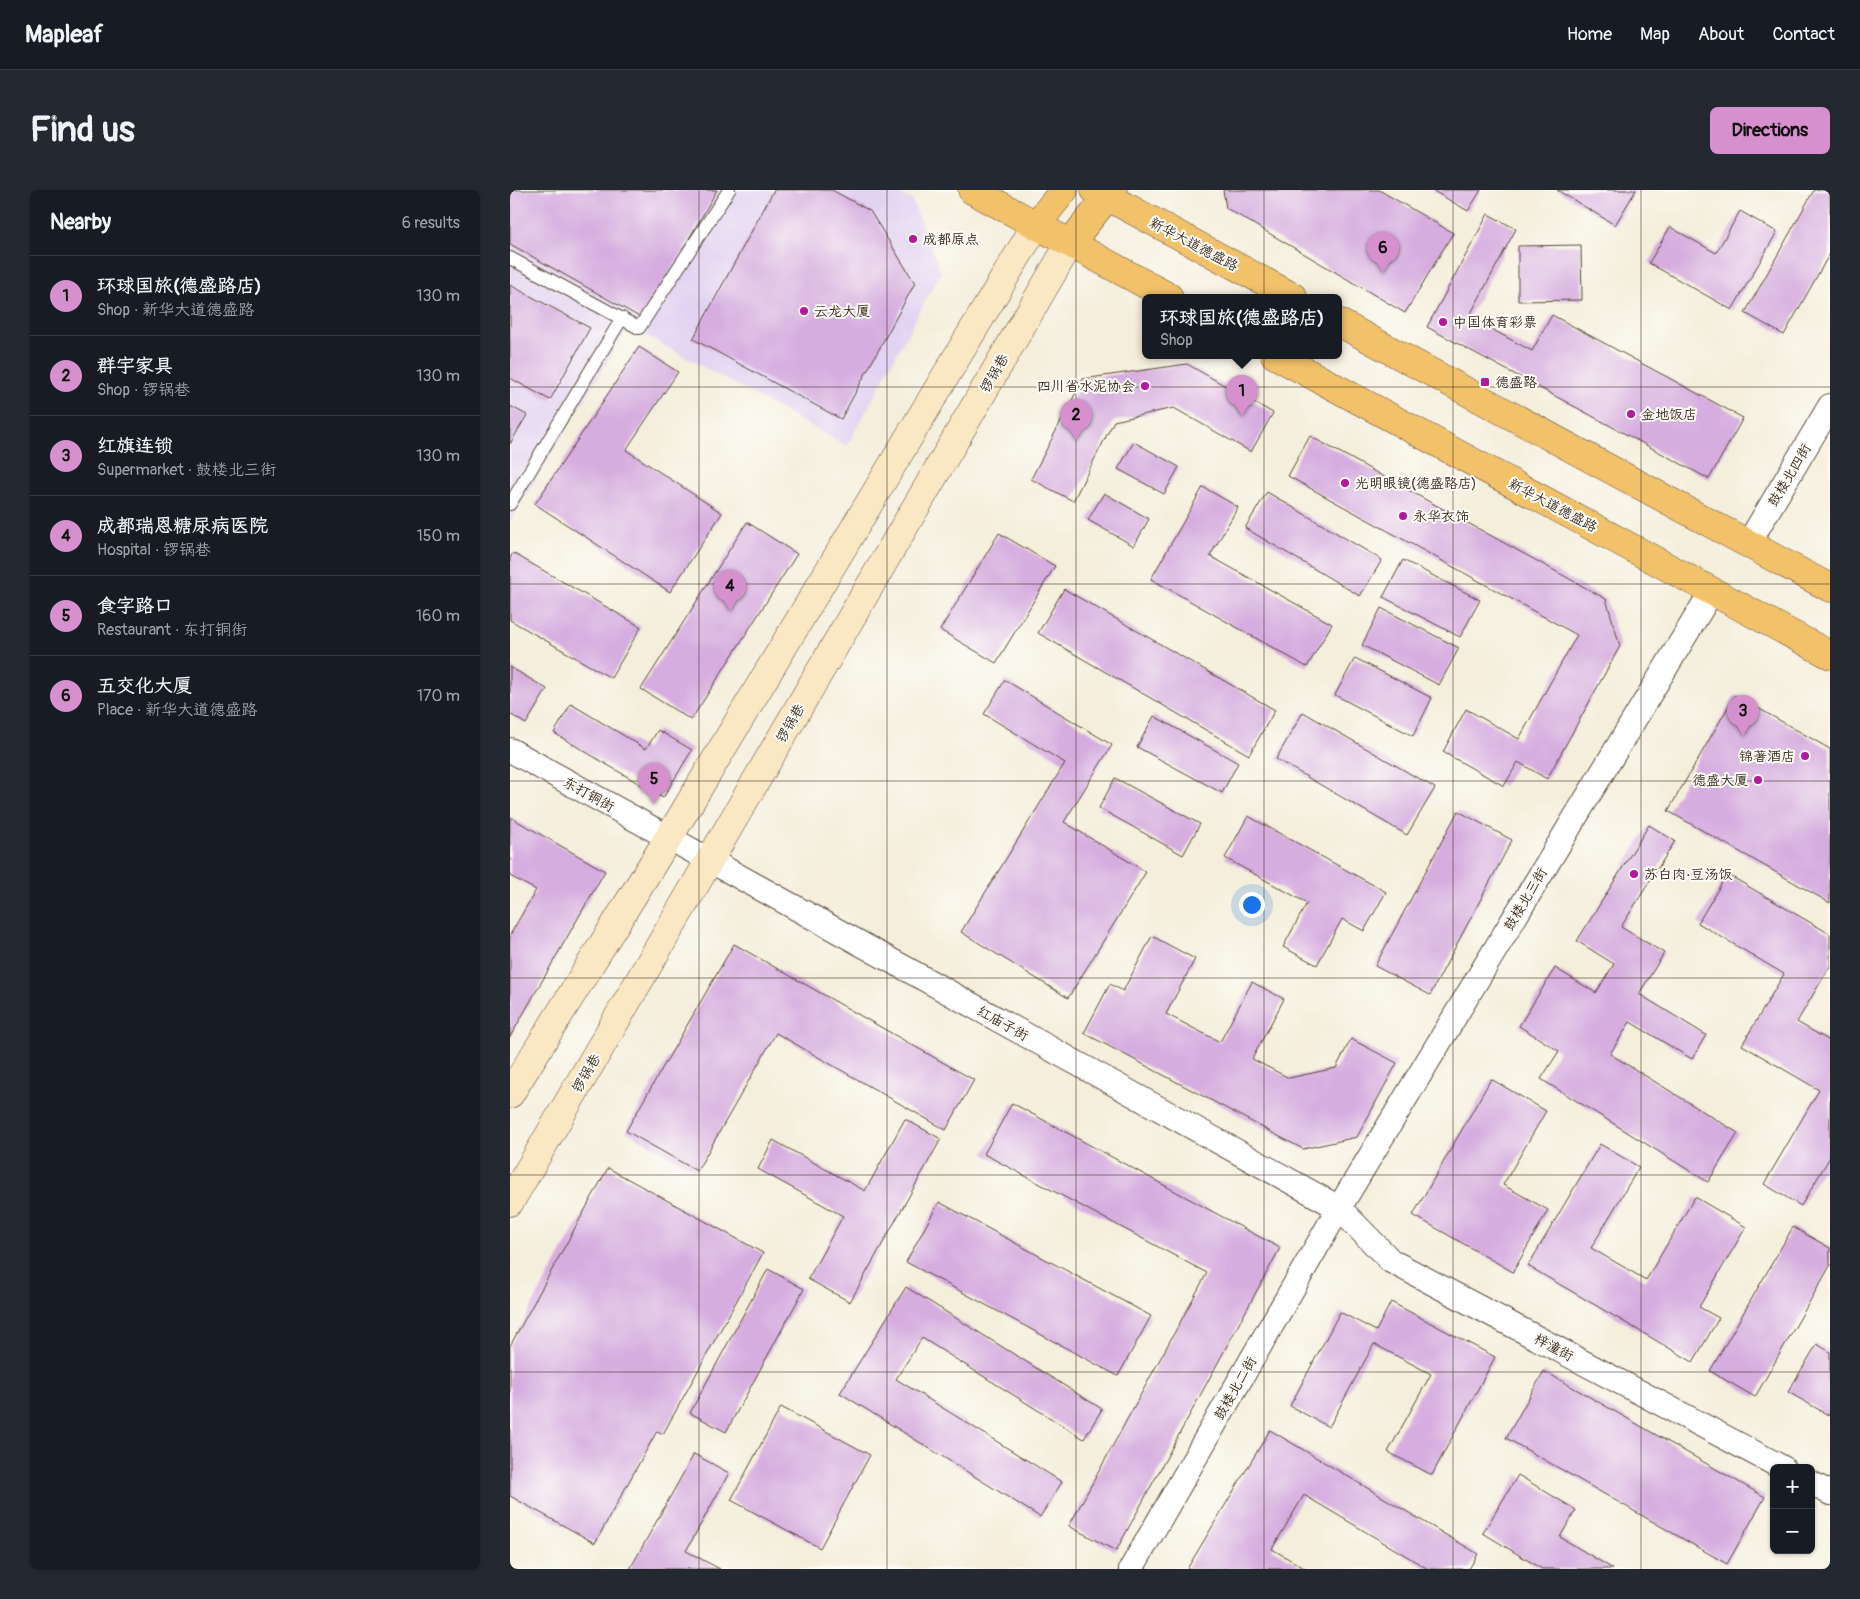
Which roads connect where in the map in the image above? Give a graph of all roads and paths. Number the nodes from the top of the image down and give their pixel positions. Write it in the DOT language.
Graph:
graph roads {
  1 [pos="729,190"];
  2 [pos="972,190"];
  3 [pos="1064,190"];
  4 [pos="1106,192"];
  5 [pos="1036,225"];
  6 [pos="1070,243"];
  7 [pos="510,258"];
  8 [pos="1164,294"];
  9 [pos="1289,294"];
  10 [pos="622,318"];
  11 [pos="1342,324"];
  12 [pos="1283,359"];
  13 [pos="1830,406"];
  14 [pos="510,504"];
  15 [pos="1748,544"];
  16 [pos="1830,588"];
  17 [pos="1712,591"];
  18 [pos="1830,655"];
  19 [pos="510,750"];
  20 [pos="668,839"];
  21 [pos="709,862"];
  22 [pos="510,1094"];
  23 [pos="510,1202"];
  24 [pos="1339,1208"];
  25 [pos="1775,1464"];
  26 [pos="1815,1485"];
  27 [pos="1830,1493"];
  28 [pos="1131,1569"];
  1 -- 10 [label="lane"];
  2 -- 5 [label="main road"];
  3 -- 5 [label="main road"];
  4 -- 6 [label="main road"];
  4 -- 9 [label="main road, 新华大道德盛路"];
  5 -- 6 [label="main road"];
  5 -- 20 [label="main road"];
  6 -- 8 [label="main road"];
  6 -- 21 [label="main road, 锣锅巷"];
  7 -- 10 [label="lane"];
  10 -- 14 [label="lane"];
  11 -- 15 [label="main road"];
  12 -- 17 [label="main road, 新华大道德盛路"];
  13 -- 15 [label="street, 鼓楼北四街"];
  15 -- 16 [label="main road"];
  17 -- 18 [label="main road, 新华大道德盛路"];
  17 -- 24 [label="street, 鼓楼北三街"];
  19 -- 20 [label="street, 东打铜街"];
  20 -- 21 [label="street, 红庙子街"];
  20 -- 22 [label="main road"];
  21 -- 23 [label="main road, 锣锅巷"];
  21 -- 24 [label="street, 红庙子街"];
  24 -- 25 [label="street, 梓潼街"];
  24 -- 28 [label="street, 鼓楼北二街"];
  26 -- 27 [label="street"];
}
